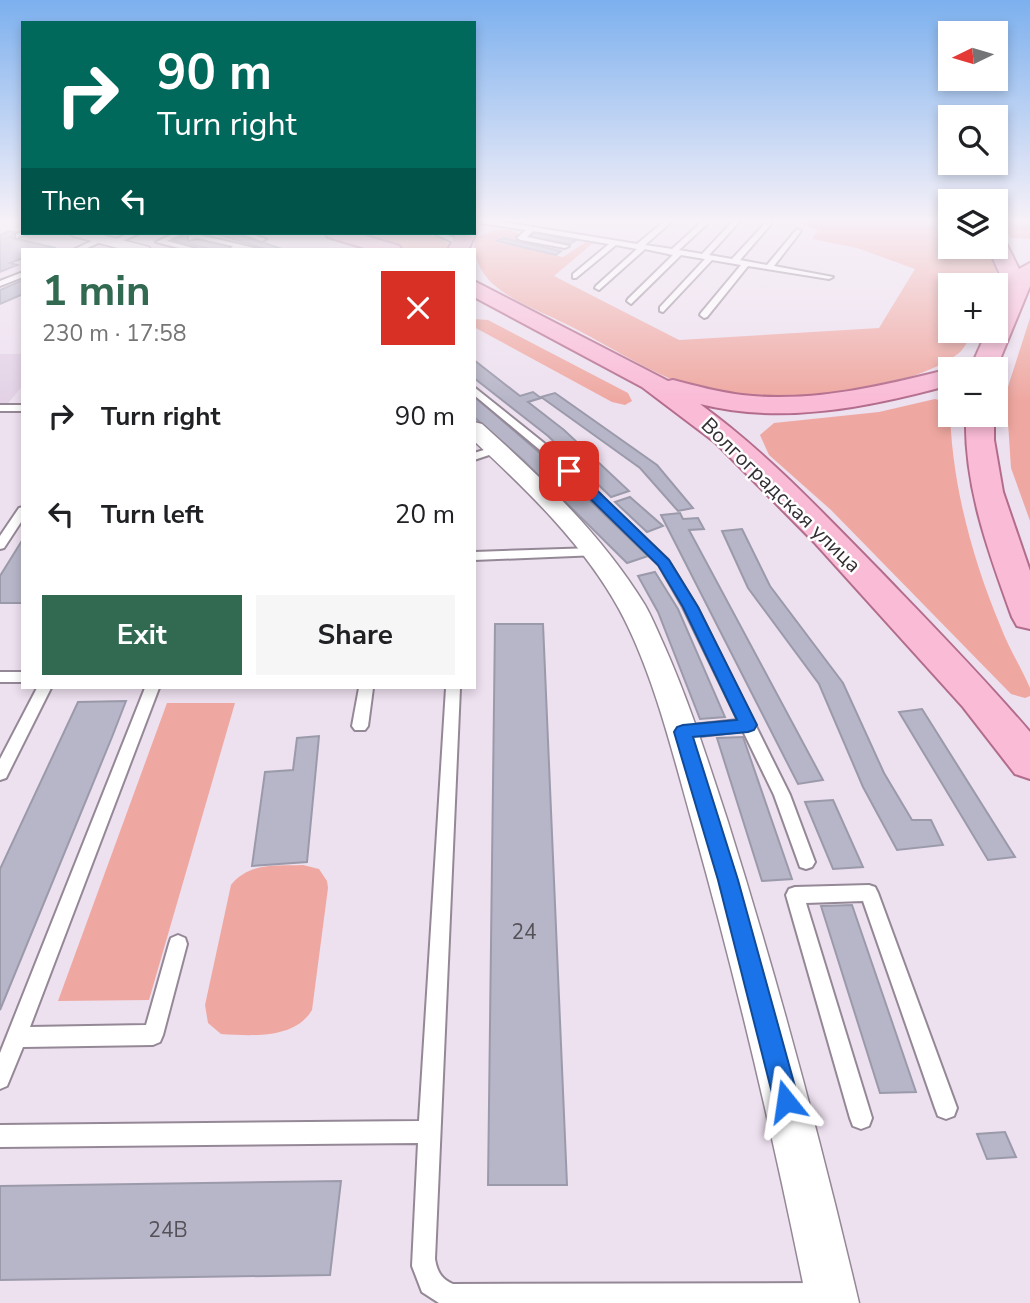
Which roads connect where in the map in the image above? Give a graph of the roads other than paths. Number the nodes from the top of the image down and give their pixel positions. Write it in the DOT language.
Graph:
graph roads {
  1 [pos="1024,279"];
  2 [pos="607,280"];
  3 [pos="650,280"];
  4 [pos="688,280"];
  5 [pos="733,280"];
  6 [pos="476,287"];
  7 [pos="599,288"];
  8 [pos="631,301"];
  9 [pos="663,309"];
  10 [pos="704,315"];
  11 [pos="988,357"];
  12 [pos="938,380"];
  13 [pos="651,381"];
  14 [pos="476,392"];
  15 [pos="0,408"];
  16 [pos="21,408"];
  17 [pos="979,427"];
  18 [pos="482,445"];
  19 [pos="21,513"];
  20 [pos="0,545"];
  21 [pos="594,552"];
  22 [pos="476,556"];
  23 [pos="1030,617"];
  24 [pos="0,677"];
  25 [pos="21,677"];
  26 [pos="43,689"];
  27 [pos="152,689"];
  28 [pos="366,689"];
  29 [pos="453,689"];
  30 [pos="748,725"];
  31 [pos="360,726"];
  32 [pos="683,732"];
  33 [pos="1030,762"];
  34 [pos="0,774"];
  35 [pos="806,862"];
  36 [pos="178,943"];
  37 [pos="17,1037"];
  38 [pos="0,1079"];
  39 [pos="946,1108"];
  40 [pos="860,1118"];
  41 [pos="428,1132"];
  42 [pos="0,1136"];
  43 [pos="543,1299"];
  44 [pos="832,1299"];
  1 -- 11 [label="main road"];
  2 -- 7 [label="lane"];
  3 -- 8 [label="lane"];
  4 -- 9 [label="lane"];
  5 -- 10 [label="lane"];
  6 -- 13 [label="main road, Волгоградская улица"];
  12 -- 13 [label="main road"];
  13 -- 33 [label="main road, Волгоградская улица"];
  14 -- 30 [label="lane"];
  15 -- 16 [label="lane"];
  17 -- 23 [label="main road"];
  18 -- 21 [label="street"];
  19 -- 20 [label="lane"];
  21 -- 22 [label="lane"];
  21 -- 32 [label="street"];
  24 -- 25 [label="lane"];
  26 -- 34 [label="lane"];
  27 -- 37 [label="lane"];
  28 -- 31 [label="lane"];
  29 -- 41 [label="lane"];
  30 -- 32 [label="lane"];
  30 -- 35 [label="lane"];
  32 -- 44 [label="street"];
  36 -- 37 [label="lane"];
  37 -- 38 [label="lane"];
  39 -- 40 [label="lane"];
  41 -- 42 [label="lane"];
  41 -- 43 [label="lane"];
  43 -- 44 [label="lane"];
}
